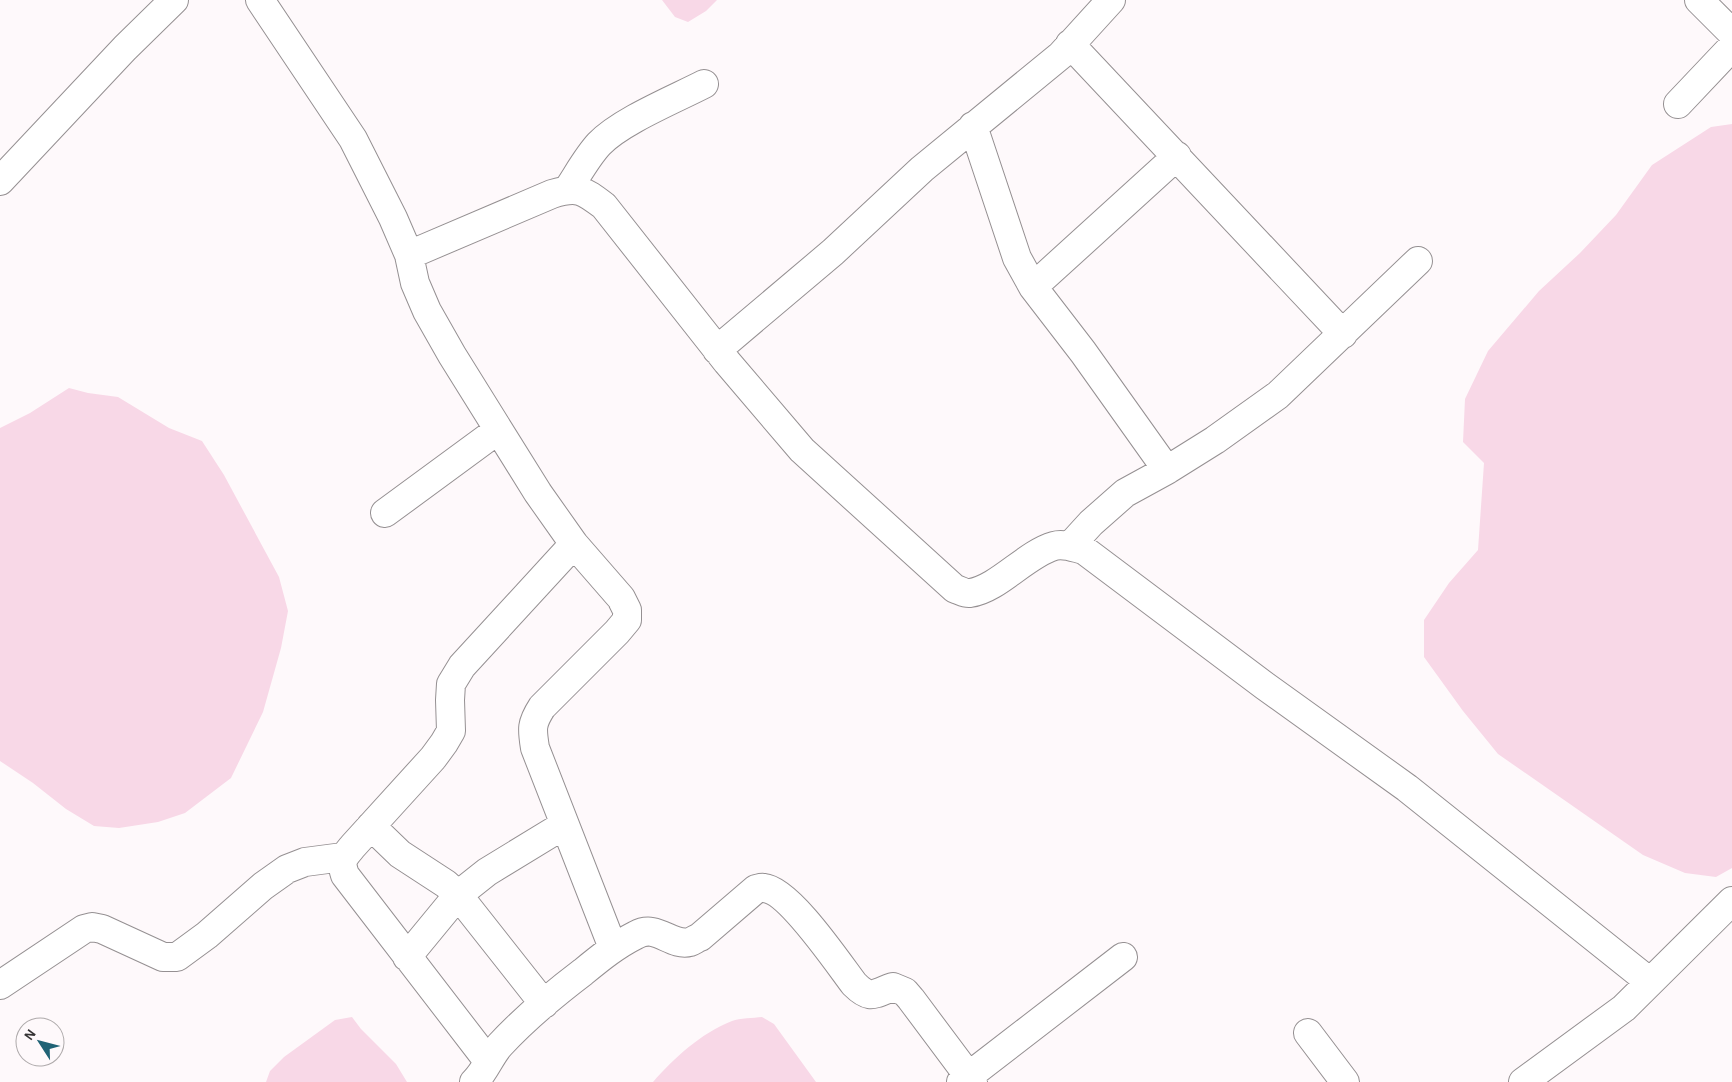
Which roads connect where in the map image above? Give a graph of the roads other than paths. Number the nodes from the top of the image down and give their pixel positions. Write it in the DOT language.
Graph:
graph roads {
  1 [pos="174,0"];
  2 [pos="260,0"];
  3 [pos="1111,0"];
  4 [pos="1699,0"];
  5 [pos="1732,33"];
  6 [pos="1070,44"];
  7 [pos="1732,47"];
  8 [pos="704,84"];
  9 [pos="1678,104"];
  10 [pos="973,126"];
  11 [pos="1177,156"];
  12 [pos="0,181"];
  13 [pos="568,189"];
  14 [pos="408,255"];
  15 [pos="1418,261"];
  16 [pos="1033,287"];
  17 [pos="1343,334"];
  18 [pos="717,350"];
  19 [pos="498,430"];
  20 [pos="1167,470"];
  21 [pos="385,513"];
  22 [pos="574,544"];
  23 [pos="1070,546"];
  24 [pos="564,825"];
  25 [pos="371,826"];
  26 [pos="343,857"];
  27 [pos="458,895"];
  28 [pos="1732,901"];
  29 [pos="613,948"];
  30 [pos="407,957"];
  31 [pos="1123,957"];
  32 [pos="1650,982"];
  33 [pos="0,985"];
  34 [pos="544,1004"];
  35 [pos="1308,1033"];
  36 [pos="481,1072"];
  37 [pos="967,1080"];
  38 [pos="1346,1082"];
  39 [pos="1523,1082"];
  1 -- 12 [label="street"];
  2 -- 14 [label="street"];
  3 -- 6 [label="street"];
  4 -- 5 [label="street"];
  6 -- 10 [label="street"];
  6 -- 11 [label="street"];
  7 -- 9 [label="street"];
  8 -- 13 [label="street"];
  10 -- 16 [label="street"];
  10 -- 18 [label="street"];
  11 -- 16 [label="street"];
  11 -- 17 [label="street"];
  13 -- 14 [label="street"];
  13 -- 18 [label="street"];
  14 -- 19 [label="street"];
  15 -- 17 [label="street"];
  16 -- 20 [label="street"];
  17 -- 20 [label="street"];
  18 -- 23 [label="street"];
  19 -- 21 [label="street"];
  19 -- 22 [label="street"];
  20 -- 23 [label="street"];
  22 -- 24 [label="street"];
  22 -- 25 [label="street"];
  23 -- 32 [label="street"];
  24 -- 27 [label="street"];
  24 -- 29 [label="street"];
  25 -- 26 [label="street"];
  25 -- 27 [label="street"];
  26 -- 30 [label="street"];
  26 -- 33 [label="street"];
  27 -- 30 [label="street"];
  27 -- 34 [label="street"];
  28 -- 32 [label="street"];
  29 -- 34 [label="street"];
  29 -- 37 [label="street"];
  30 -- 36 [label="street"];
  31 -- 37 [label="street"];
  32 -- 39 [label="street"];
  34 -- 36 [label="street"];
  35 -- 38 [label="street"];
}
